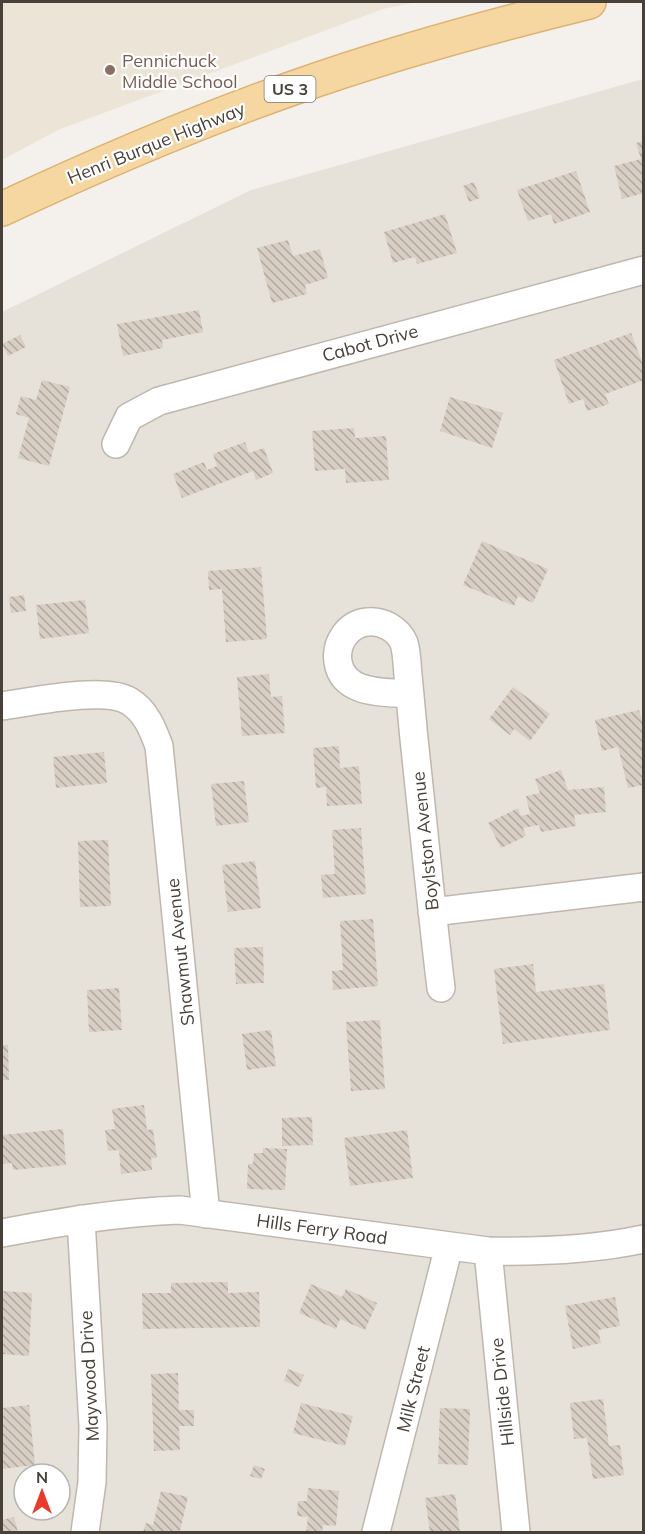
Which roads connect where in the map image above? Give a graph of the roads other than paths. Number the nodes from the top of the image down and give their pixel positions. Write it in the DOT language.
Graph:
graph roads {
  1 [pos="589,2"];
  2 [pos="2,209"];
  3 [pos="644,270"];
  4 [pos="116,444"];
  5 [pos="410,694"];
  6 [pos="2,706"];
  7 [pos="644,887"];
  8 [pos="432,912"];
  9 [pos="441,988"];
  10 [pos="206,1214"];
  11 [pos="81,1218"];
  12 [pos="2,1233"];
  13 [pos="644,1239"];
  14 [pos="449,1246"];
  15 [pos="488,1251"];
  16 [pos="85,1533"];
  17 [pos="376,1533"];
  18 [pos="516,1533"];
  1 -- 2 [label="main road, Henri Burque Highway / US 3"];
  3 -- 4 [label="street, Cabot Drive"];
  5 -- 8 [label="street, Boylston Avenue"];
  6 -- 10 [label="street, Shawmut Avenue"];
  7 -- 8 [label="street"];
  8 -- 9 [label="street, Boylston Avenue"];
  10 -- 11 [label="street, Hills Ferry Road"];
  10 -- 14 [label="street, Hills Ferry Road"];
  11 -- 12 [label="street, Hills Ferry Road"];
  11 -- 16 [label="street, Maywood Drive"];
  13 -- 15 [label="street, Hills Ferry Road"];
  14 -- 15 [label="street, Hills Ferry Road"];
  14 -- 17 [label="street, Milk Street"];
  15 -- 18 [label="street, Hillside Drive"];
}
